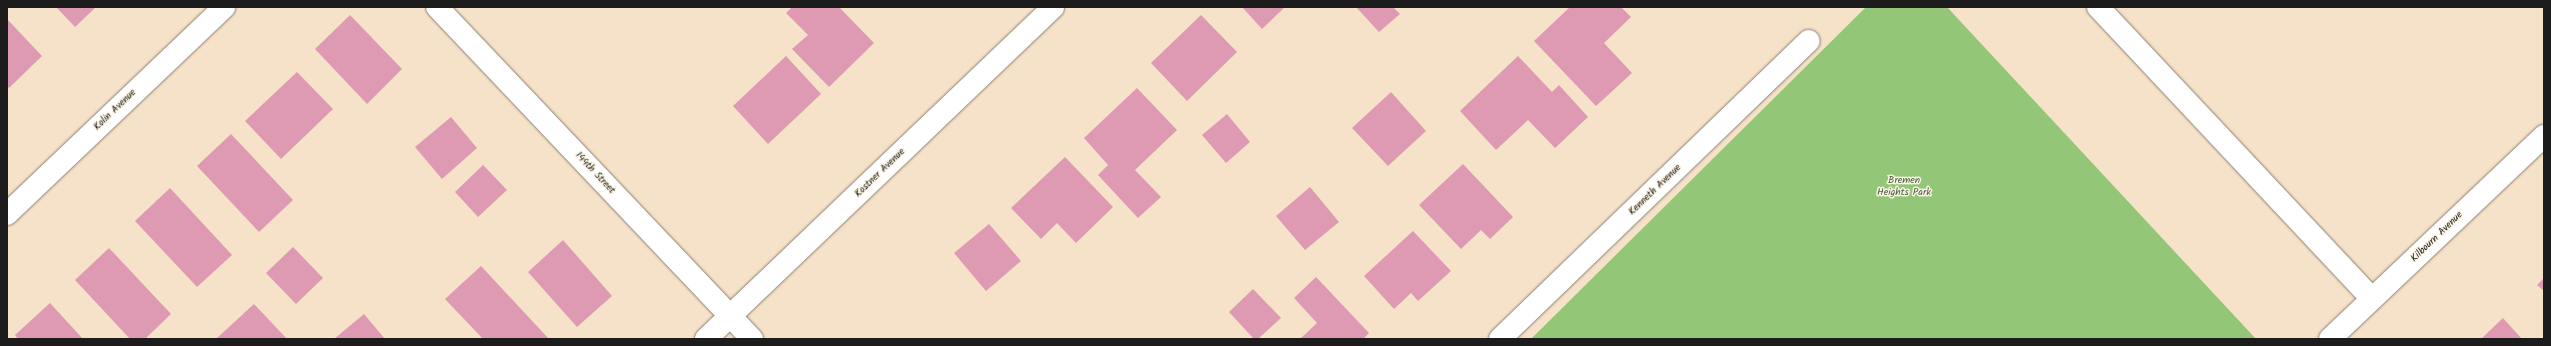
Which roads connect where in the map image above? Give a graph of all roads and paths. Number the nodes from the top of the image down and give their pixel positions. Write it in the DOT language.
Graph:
graph roads {
  1 [pos="224,7"];
  2 [pos="438,7"];
  3 [pos="1053,7"];
  4 [pos="2098,7"];
  5 [pos="1809,41"];
  6 [pos="2544,136"];
  7 [pos="7,214"];
  8 [pos="2372,299"];
  9 [pos="730,316"];
  10 [pos="706,339"];
  11 [pos="752,339"];
  12 [pos="1500,339"];
  13 [pos="2330,339"];
  1 -- 7 [label="street, Kolin Avenue"];
  2 -- 9 [label="street, 144th Street"];
  3 -- 9 [label="street, Kostner Avenue"];
  4 -- 8 [label="street"];
  5 -- 12 [label="street, Kenneth Avenue"];
  6 -- 8 [label="street, Kilbourn Avenue"];
  8 -- 13 [label="street, Kilbourn Avenue"];
  9 -- 10 [label="street, Kostner Avenue"];
  9 -- 11 [label="street, 144th Street"];
}
